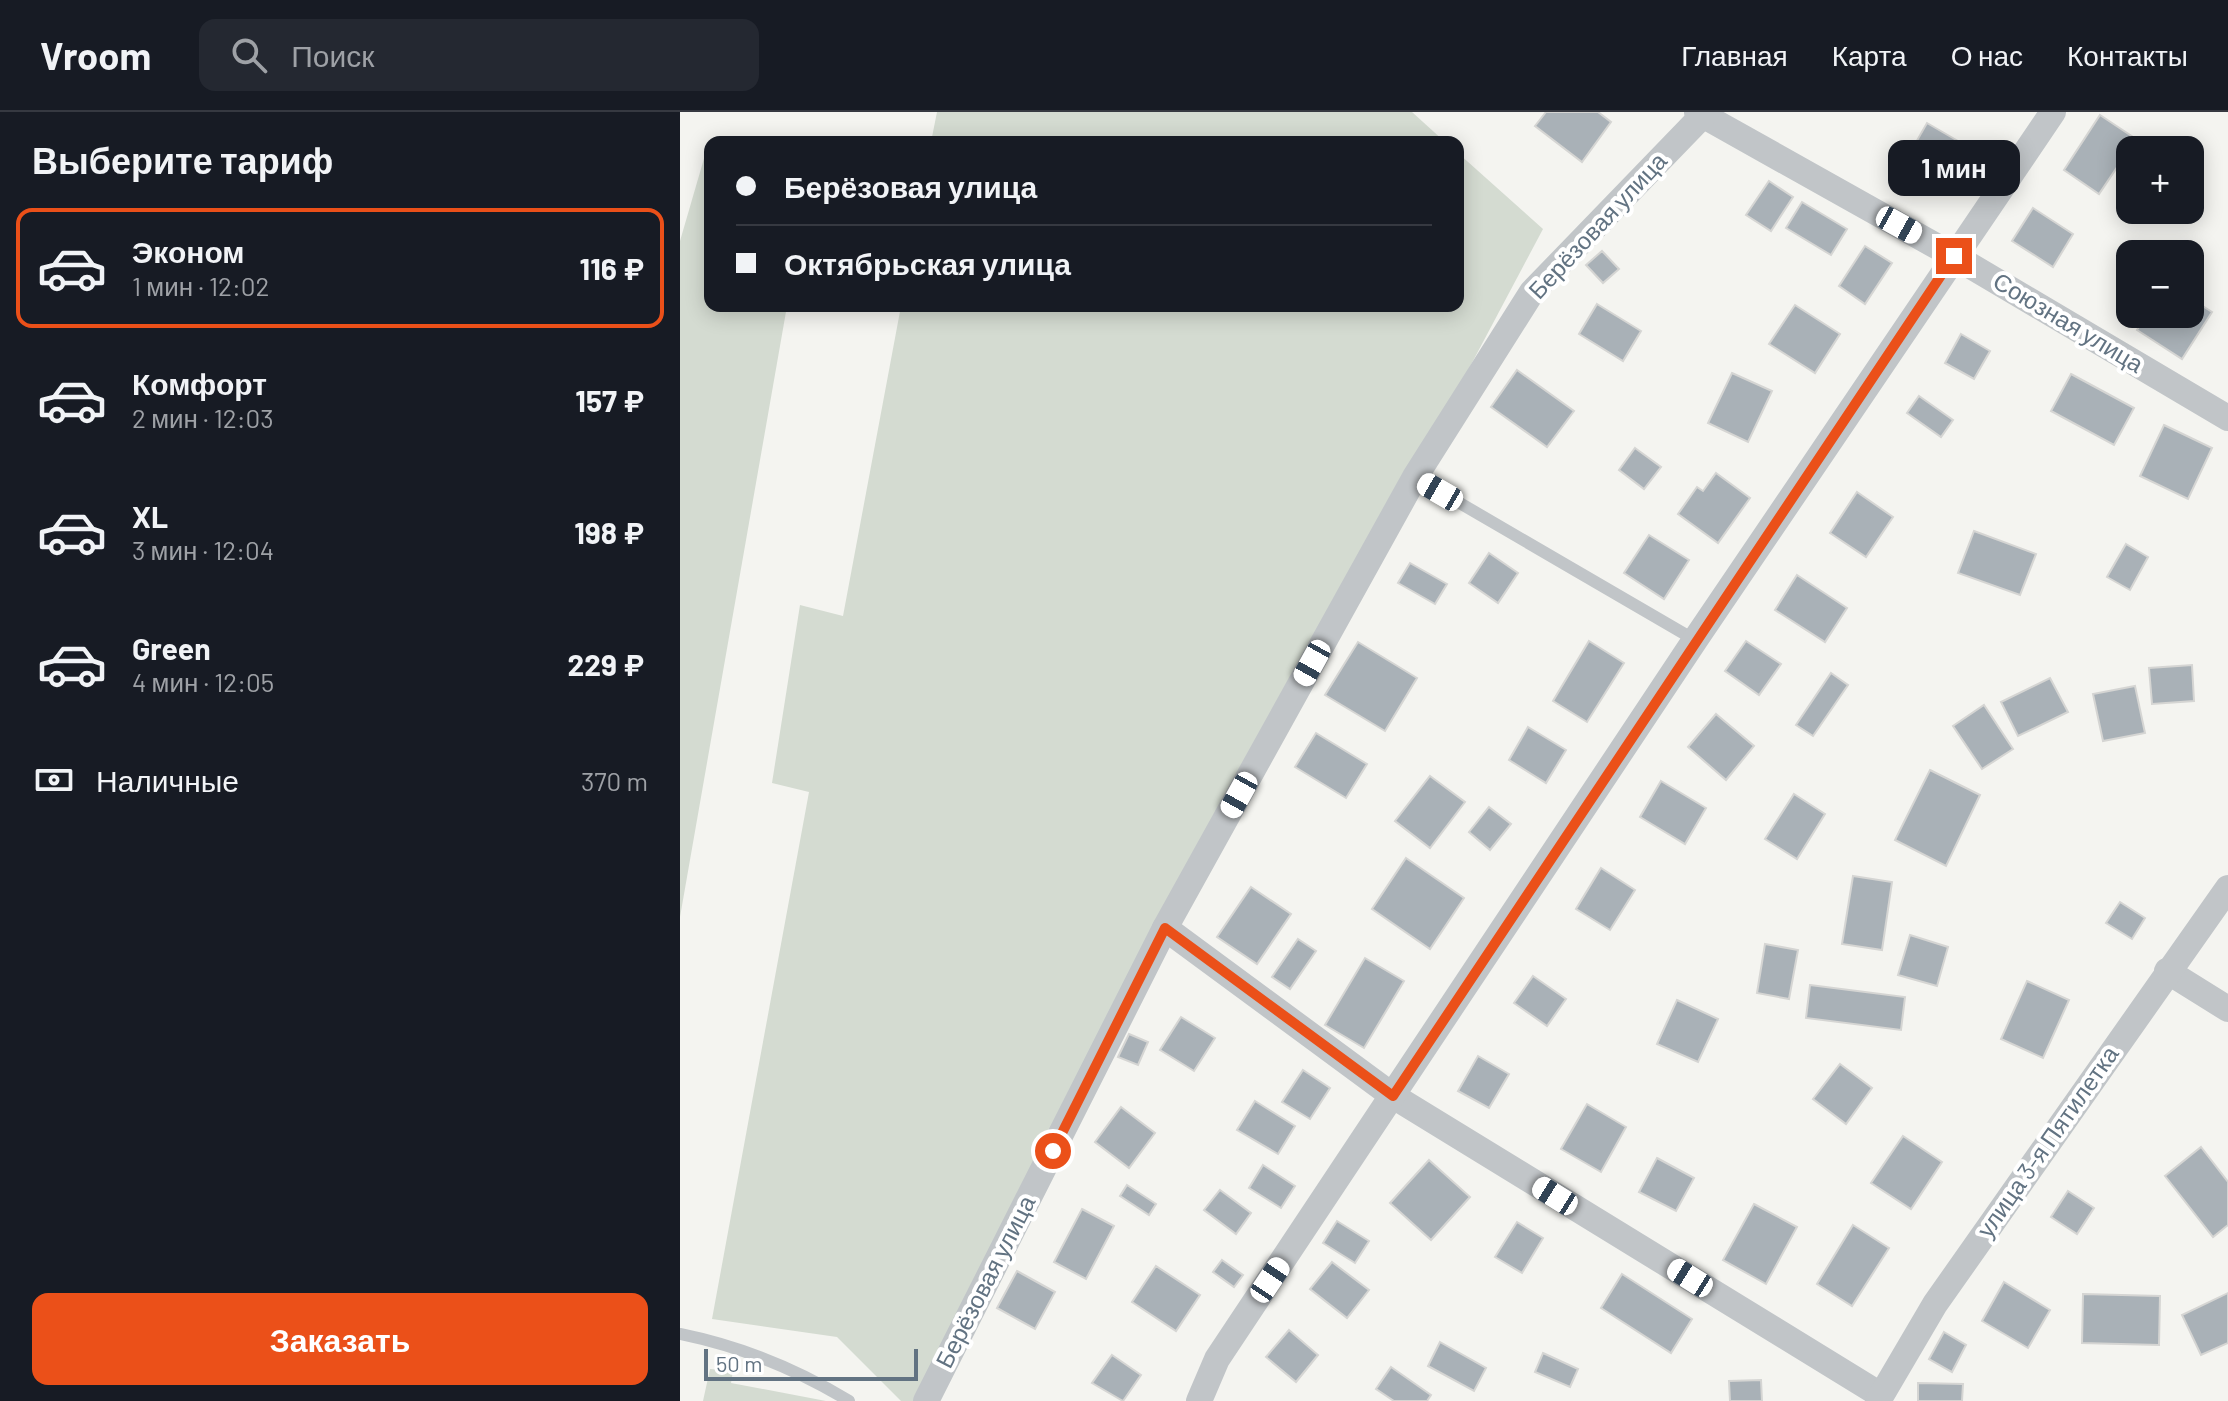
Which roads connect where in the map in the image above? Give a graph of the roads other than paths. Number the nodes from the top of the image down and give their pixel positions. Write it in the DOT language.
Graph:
graph roads {
  1 [pos="2053,112"];
  2 [pos="1702,113"];
  3 [pos="1954,256"];
  4 [pos="2228,418"];
  5 [pos="1415,477"];
  6 [pos="1695,640"];
  7 [pos="2228,888"];
  8 [pos="1165,928"];
  9 [pos="2167,971"];
  10 [pos="2228,1009"];
  11 [pos="1393,1096"];
  12 [pos="680,1334"];
  13 [pos="1879,1398"];
  14 [pos="849,1401"];
  15 [pos="926,1401"];
  16 [pos="1199,1401"];
  1 -- 3 [label="street"];
  2 -- 3 [label="street, Союзная улица"];
  2 -- 5 [label="street, Берёзовая улица"];
  3 -- 4 [label="street, Союзная улица"];
  3 -- 6 [label="street"];
  5 -- 6 [label="lane"];
  5 -- 8 [label="street, Берёзовая улица"];
  6 -- 11 [label="street"];
  7 -- 9 [label="street, улица 3-я Пятилетка"];
  8 -- 11 [label="street"];
  8 -- 15 [label="street, Берёзовая улица"];
  9 -- 10 [label="street"];
  9 -- 13 [label="street, улица 3-я Пятилетка"];
  11 -- 13 [label="street"];
  11 -- 16 [label="street"];
  12 -- 14 [label="lane"];
}
